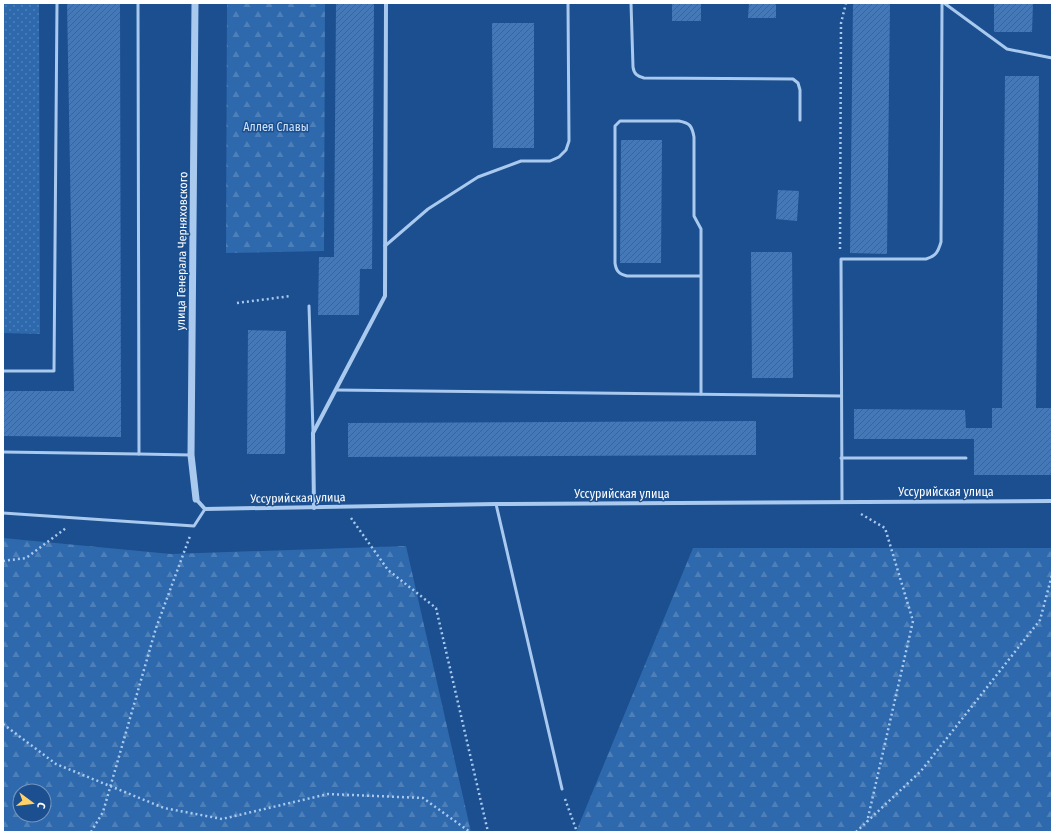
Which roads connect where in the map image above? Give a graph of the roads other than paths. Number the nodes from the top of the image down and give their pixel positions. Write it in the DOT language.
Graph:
graph roads {
  1 [pos="57,3"];
  2 [pos="138,3"];
  3 [pos="195,3"];
  4 [pos="386,3"];
  5 [pos="568,3"];
  6 [pos="631,3"];
  7 [pos="943,3"];
  8 [pos="1052,58"];
  9 [pos="800,120"];
  10 [pos="385,246"];
  11 [pos="702,276"];
  12 [pos="309,306"];
  13 [pos="3,371"];
  14 [pos="336,390"];
  15 [pos="702,394"];
  16 [pos="841,396"];
  17 [pos="313,433"];
  18 [pos="3,452"];
  19 [pos="139,454"];
  20 [pos="191,455"];
  21 [pos="842,458"];
  22 [pos="966,458"];
  23 [pos="196,499"];
  24 [pos="1052,501"];
  25 [pos="842,502"];
  26 [pos="496,504"];
  27 [pos="314,508"];
  28 [pos="205,510"];
  29 [pos="3,513"];
  30 [pos="562,789"];
  1 -- 13 [label="lane"];
  2 -- 19 [label="lane"];
  3 -- 20 [label="street, улица Генерала Черняховского"];
  4 -- 10 [label="street"];
  5 -- 10 [label="lane"];
  6 -- 9 [label="lane"];
  7 -- 8 [label="lane"];
  7 -- 16 [label="lane"];
  10 -- 14 [label="street"];
  11 -- 11 [label="lane"];
  11 -- 15 [label="lane"];
  12 -- 17 [label="lane"];
  14 -- 15 [label="lane"];
  14 -- 17 [label="street"];
  15 -- 16 [label="lane"];
  16 -- 21 [label="lane"];
  17 -- 27 [label="street"];
  18 -- 19 [label="lane"];
  19 -- 20 [label="lane"];
  20 -- 23 [label="street, улица Генерала Черняховского"];
  21 -- 22 [label="lane"];
  21 -- 25 [label="lane"];
  23 -- 28 [label="street"];
  24 -- 25 [label="street, Уссурийская улица"];
  25 -- 26 [label="street, Уссурийская улица"];
  26 -- 27 [label="street, Уссурийская улица"];
  26 -- 30 [label="lane"];
  27 -- 28 [label="street, Уссурийская улица"];
  28 -- 29 [label="lane"];
}
